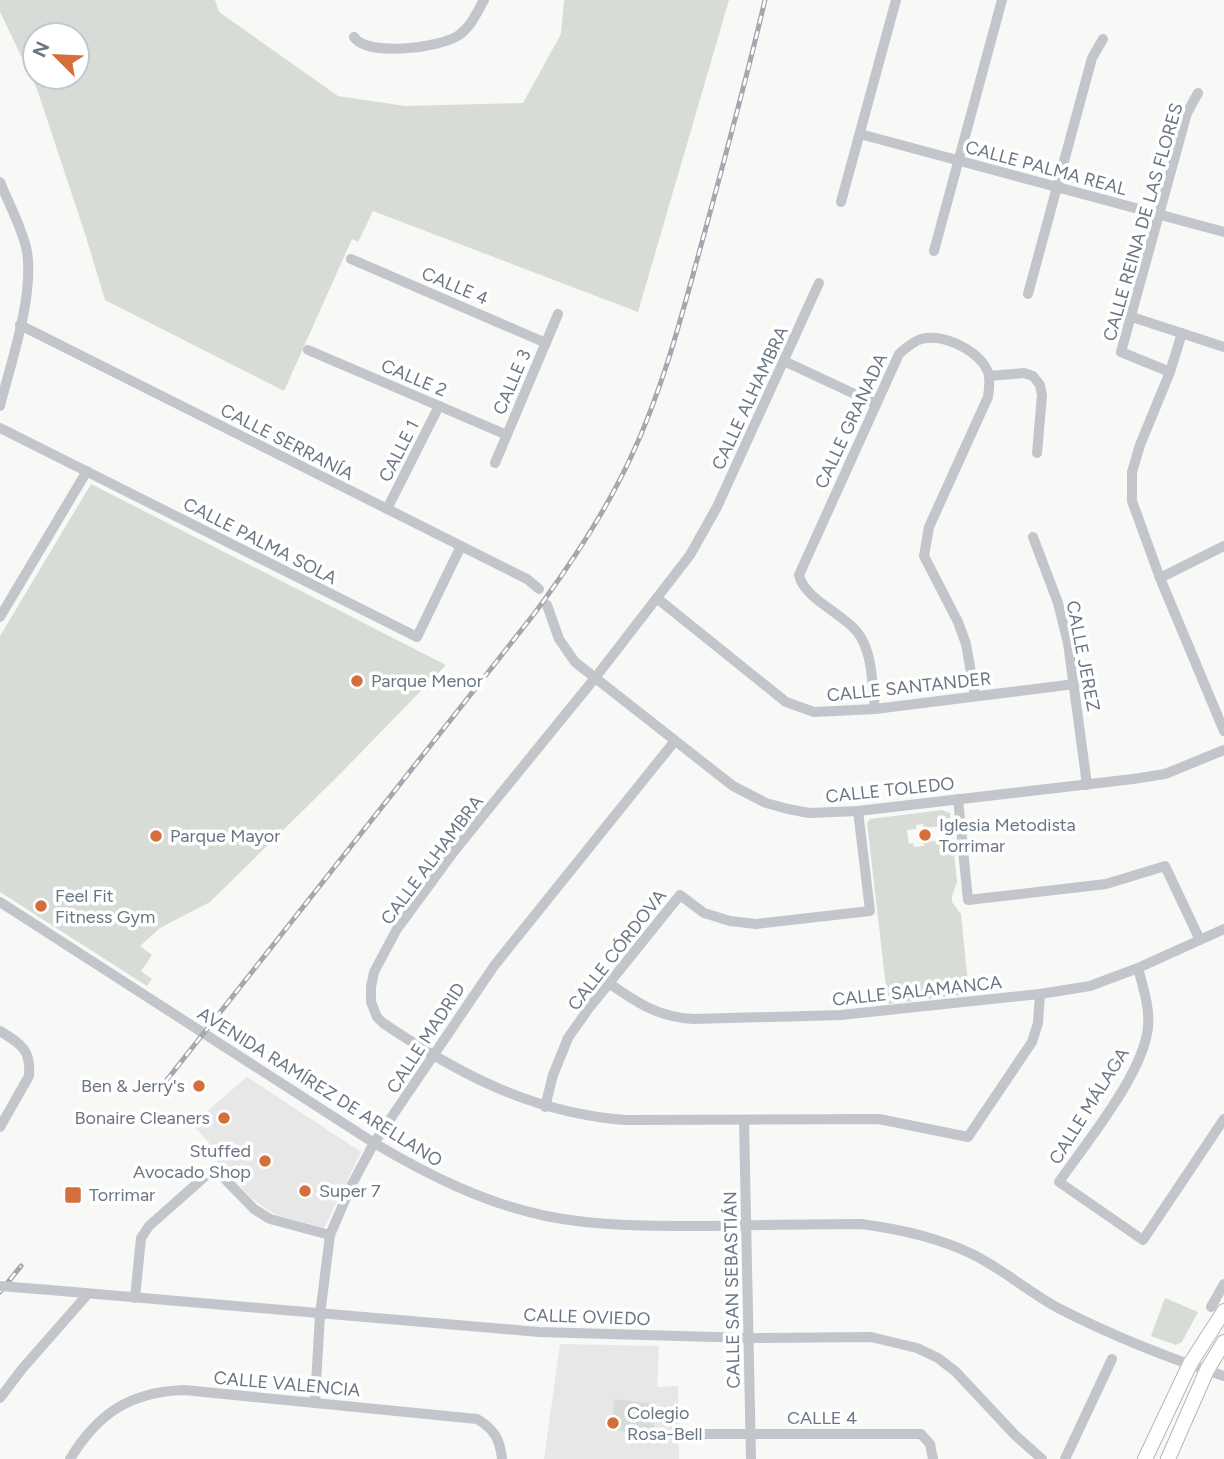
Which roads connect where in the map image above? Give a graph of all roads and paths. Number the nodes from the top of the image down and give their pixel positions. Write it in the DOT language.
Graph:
graph roads {
  1 [pos="484,0"];
  2 [pos="896,0"];
  3 [pos="1002,0"];
  4 [pos="354,37"];
  5 [pos="1103,39"];
  6 [pos="1198,93"];
  7 [pos="860,134"];
  8 [pos="958,161"];
  9 [pos="0,182"];
  10 [pos="1058,188"];
  11 [pos="841,202"];
  12 [pos="1159,215"];
  13 [pos="1224,232"];
  14 [pos="934,251"];
  15 [pos="351,259"];
  16 [pos="819,283"];
  17 [pos="1028,294"];
  18 [pos="558,313"];
  19 [pos="1132,317"];
  20 [pos="20,325"];
  21 [pos="1182,333"];
  22 [pos="546,343"];
  23 [pos="1224,347"];
  24 [pos="308,350"];
  25 [pos="784,361"];
  26 [pos="1170,372"];
  27 [pos="989,376"];
  28 [pos="876,404"];
  29 [pos="0,406"];
  30 [pos="439,406"];
  31 [pos="0,428"];
  32 [pos="507,435"];
  33 [pos="1037,453"];
  34 [pos="495,463"];
  35 [pos="87,471"];
  36 [pos="387,509"];
  37 [pos="1033,537"];
  38 [pos="461,546"];
  39 [pos="1224,546"];
  40 [pos="1160,578"];
  41 [pos="539,589"];
  42 [pos="658,599"];
  43 [pos="547,605"];
  44 [pos="0,617"];
  45 [pos="595,678"];
  46 [pos="1075,684"];
  47 [pos="975,695"];
  48 [pos="875,709"];
  49 [pos="1224,731"];
  50 [pos="674,742"];
  51 [pos="1224,750"];
  52 [pos="1087,785"];
  53 [pos="958,799"];
  54 [pos="858,811"];
  55 [pos="0,902"];
  56 [pos="1224,929"];
  57 [pos="1200,940"];
  58 [pos="1138,968"];
  59 [pos="610,984"];
  60 [pos="1040,994"];
  61 [pos="0,1031"];
  62 [pos="435,1055"];
  63 [pos="544,1107"];
  64 [pos="1224,1119"];
  65 [pos="744,1120"];
  66 [pos="0,1128"];
  67 [pos="374,1143"];
  68 [pos="746,1225"];
  69 [pos="330,1235"];
  70 [pos="1224,1284"];
  71 [pos="0,1286"];
  72 [pos="88,1295"];
  73 [pos="135,1298"];
  74 [pos="1217,1309"];
  75 [pos="320,1315"];
  76 [pos="749,1338"];
  77 [pos="1224,1342"];
  78 [pos="1112,1359"];
  79 [pos="1190,1364"];
  80 [pos="1207,1370"];
  81 [pos="1224,1376"];
  82 [pos="0,1398"];
  83 [pos="315,1401"];
  84 [pos="694,1434"];
  85 [pos="750,1434"];
  86 [pos="70,1459"];
  87 [pos="502,1459"];
  88 [pos="751,1459"];
  89 [pos="933,1459"];
  90 [pos="1042,1459"];
  91 [pos="1065,1459"];
  92 [pos="1145,1459"];
  93 [pos="1168,1459"];
  1 -- 4 [label="street"];
  2 -- 7 [label="street"];
  3 -- 8 [label="street"];
  5 -- 10 [label="street"];
  6 -- 12 [label="street, CALLE REINA DE LAS FLORES"];
  7 -- 8 [label="street, CALLE PALMA REAL"];
  7 -- 11 [label="street"];
  8 -- 10 [label="street, CALLE PALMA REAL"];
  8 -- 14 [label="street"];
  9 -- 20 [label="street"];
  10 -- 12 [label="street, CALLE PALMA REAL"];
  10 -- 17 [label="street"];
  12 -- 13 [label="street, CALLE PALMA REAL"];
  12 -- 19 [label="street, CALLE REINA DE LAS FLORES"];
  15 -- 22 [label="street, CALLE 4"];
  16 -- 25 [label="street, CALLE ALHAMBRA"];
  18 -- 22 [label="street, CALLE 3"];
  19 -- 21 [label="street"];
  19 -- 26 [label="street, CALLE REINA DE LAS FLORES"];
  20 -- 29 [label="street"];
  20 -- 36 [label="street, CALLE SERRANÍA"];
  21 -- 23 [label="street"];
  21 -- 26 [label="street"];
  22 -- 32 [label="street, CALLE 3"];
  24 -- 30 [label="street, CALLE 2"];
  25 -- 28 [label="street"];
  25 -- 42 [label="street, CALLE ALHAMBRA"];
  26 -- 40 [label="street"];
  27 -- 28 [label="street, CALLE GRANADA"];
  27 -- 33 [label="street"];
  27 -- 47 [label="street"];
  28 -- 48 [label="street, CALLE GRANADA"];
  30 -- 32 [label="street, CALLE 2"];
  30 -- 36 [label="street, CALLE 1"];
  31 -- 35 [label="street, CALLE PALMA SOLA"];
  32 -- 34 [label="street, CALLE 3"];
  35 -- 38 [label="street, CALLE PALMA SOLA"];
  35 -- 44 [label="street"];
  36 -- 38 [label="street, CALLE SERRANÍA"];
  37 -- 46 [label="street, CALLE JEREZ"];
  38 -- 41 [label="street, CALLE SERRANÍA"];
  39 -- 40 [label="street"];
  40 -- 49 [label="street"];
  42 -- 45 [label="street, CALLE ALHAMBRA"];
  42 -- 48 [label="street, CALLE SANTANDER"];
  43 -- 45 [label="street, CALLE TOLEDO"];
  45 -- 50 [label="street, CALLE TOLEDO"];
  45 -- 62 [label="street, CALLE ALHAMBRA"];
  46 -- 47 [label="street, CALLE SANTANDER"];
  46 -- 52 [label="street, CALLE JEREZ"];
  47 -- 48 [label="street, CALLE SANTANDER"];
  50 -- 54 [label="street, CALLE TOLEDO"];
  50 -- 62 [label="street, CALLE MADRID"];
  51 -- 52 [label="street, CALLE TOLEDO"];
  52 -- 53 [label="street, CALLE TOLEDO"];
  53 -- 54 [label="street, CALLE TOLEDO"];
  53 -- 57 [label="street"];
  54 -- 59 [label="street, CALLE CÓRDOVA"];
  55 -- 67 [label="street, AVENIDA RAMÍREZ DE ARELLANO"];
  56 -- 57 [label="street, CALLE SALAMANCA"];
  57 -- 58 [label="street, CALLE SALAMANCA"];
  58 -- 60 [label="street, CALLE SALAMANCA"];
  58 -- 64 [label="street, CALLE MÁLAGA"];
  59 -- 60 [label="street, CALLE SALAMANCA"];
  59 -- 63 [label="street, CALLE CÓRDOVA"];
  60 -- 65 [label="street, CALLE ALHAMBRA"];
  61 -- 66 [label="street"];
  62 -- 63 [label="street, CALLE ALHAMBRA"];
  62 -- 67 [label="street, CALLE MADRID"];
  63 -- 65 [label="street, CALLE ALHAMBRA"];
  65 -- 68 [label="street, CALLE SAN SEBASTIÁN"];
  67 -- 68 [label="street, AVENIDA RAMÍREZ DE ARELLANO"];
  67 -- 69 [label="street, CALLE MADRID"];
  68 -- 76 [label="street, CALLE SAN SEBASTIÁN"];
  68 -- 79 [label="street, AVENIDA RAMÍREZ DE ARELLANO"];
  69 -- 73 [label="street"];
  69 -- 75 [label="street, CALLE MADRID"];
  70 -- 74 [label="street"];
  71 -- 72 [label="street, CALLE OVIEDO, bridge"];
  72 -- 73 [label="street, CALLE OVIEDO"];
  72 -- 82 [label="street"];
  73 -- 75 [label="street, CALLE OVIEDO"];
  74 -- 79 [label="highway"];
  75 -- 76 [label="street, CALLE OVIEDO"];
  75 -- 83 [label="street, CALLE MADRID"];
  76 -- 85 [label="street, CALLE SAN SEBASTIÁN"];
  76 -- 90 [label="street, CALLE OVIEDO"];
  77 -- 80 [label="highway"];
  78 -- 91 [label="street"];
  79 -- 80 [label="street, AVENIDA RAMÍREZ DE ARELLANO"];
  79 -- 92 [label="highway"];
  80 -- 81 [label="street, AVENIDA RAMÍREZ DE ARELLANO"];
  80 -- 93 [label="highway"];
  83 -- 86 [label="street, CALLE VALENCIA"];
  83 -- 87 [label="street, CALLE VALENCIA"];
  84 -- 85 [label="street, CALLE 4"];
  85 -- 88 [label="street, CALLE SAN SEBASTIÁN"];
  85 -- 89 [label="street, CALLE 4"];
}
